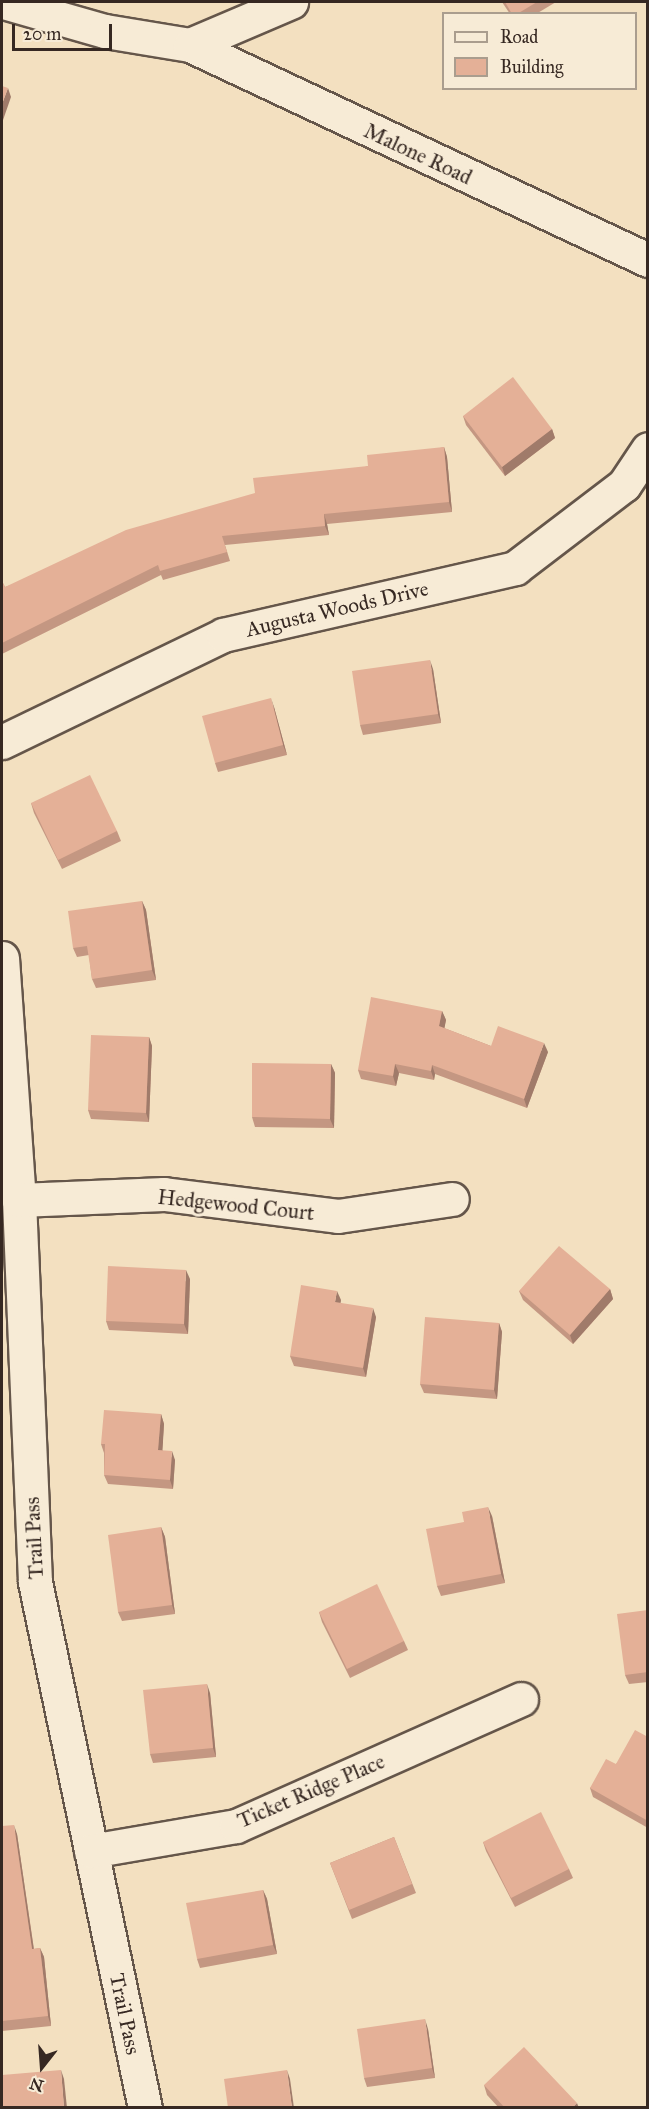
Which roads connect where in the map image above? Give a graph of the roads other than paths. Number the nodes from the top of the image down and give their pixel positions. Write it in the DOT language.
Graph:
graph roads {
  1 [pos="3,2"];
  2 [pos="291,2"];
  3 [pos="190,45"];
  4 [pos="648,260"];
  5 [pos="648,448"];
  6 [pos="2,742"];
  7 [pos="2,958"];
  8 [pos="453,1199"];
  9 [pos="19,1200"];
  10 [pos="521,1699"];
  11 [pos="91,1851"];
  12 [pos="145,2108"];
  1 -- 3 [label="street, Malone Road"];
  2 -- 3 [label="street"];
  3 -- 4 [label="street, Malone Road"];
  5 -- 6 [label="street, Augusta Woods Drive"];
  7 -- 9 [label="street, Trail Pass"];
  8 -- 9 [label="street, Hedgewood Court"];
  9 -- 11 [label="street, Trail Pass"];
  10 -- 11 [label="street, Ticket Ridge Place"];
  11 -- 12 [label="street, Trail Pass"];
}
